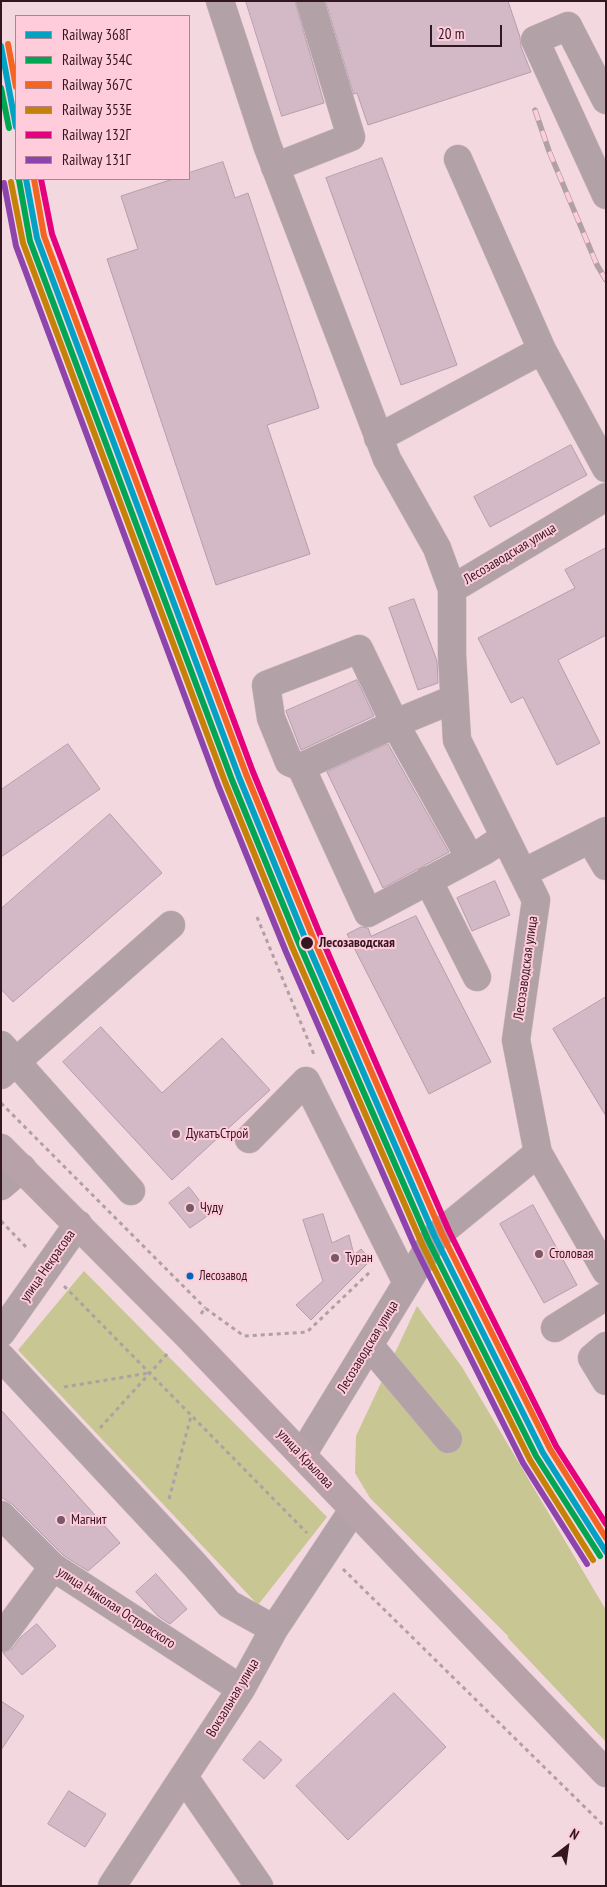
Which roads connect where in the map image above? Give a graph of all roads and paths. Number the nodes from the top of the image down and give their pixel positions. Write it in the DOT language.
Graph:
graph roads {
  1 [pos="220,1"];
  2 [pos="310,1"];
  3 [pos="606,100"];
  4 [pos="458,159"];
  5 [pos="276,167"];
  6 [pos="606,195"];
  7 [pos="542,350"];
  8 [pos="378,438"];
  9 [pos="606,468"];
  10 [pos="606,497"];
  11 [pos="452,589"];
  12 [pos="454,699"];
  13 [pos="395,724"];
  14 [pos="301,767"];
  15 [pos="598,835"];
  16 [pos="505,837"];
  17 [pos="470,858"];
  18 [pos="606,866"];
  19 [pos="523,873"];
  20 [pos="428,880"];
  21 [pos="257,917"];
  22 [pos="171,925"];
  23 [pos="477,976"];
  24 [pos="6,1061"];
  25 [pos="318,1063"];
  26 [pos="1,1103"];
  27 [pos="249,1139"];
  28 [pos="1,1148"];
  29 [pos="538,1153"];
  30 [pos="22,1168"];
  31 [pos="1,1186"];
  32 [pos="131,1191"];
  33 [pos="1,1221"];
  34 [pos="78,1224"];
  35 [pos="388,1243"];
  36 [pos="47,1268"];
  37 [pos="606,1271"];
  38 [pos="407,1283"];
  39 [pos="606,1296"];
  40 [pos="205,1308"];
  41 [pos="555,1328"];
  42 [pos="1,1333"];
  43 [pos="186,1334"];
  44 [pos="369,1345"];
  45 [pos="606,1346"];
  46 [pos="1,1357"];
  47 [pos="150,1373"];
  48 [pos="606,1381"];
  49 [pos="34,1392"];
  50 [pos="191,1415"];
  51 [pos="448,1439"];
  52 [pos="84,1446"];
  53 [pos="302,1455"];
  54 [pos="353,1510"];
  55 [pos="1,1515"];
  56 [pos="162,1529"];
  57 [pos="325,1552"];
  58 [pos="53,1567"];
  59 [pos="274,1628"];
  60 [pos="1,1638"];
  61 [pos="241,1689"];
  62 [pos="606,1773"];
  63 [pos="184,1778"];
  64 [pos="606,1828"];
  65 [pos="112,1886"];
  66 [pos="259,1886"];
  1 -- 5 [label="street"];
  2 -- 5 [label="street"];
  3 -- 6 [label="street"];
  4 -- 7 [label="street"];
  5 -- 8 [label="street"];
  7 -- 8 [label="street"];
  7 -- 9 [label="street"];
  8 -- 11 [label="street"];
  10 -- 11 [label="street, Лесозаводская улица"];
  11 -- 12 [label="street, Лесозаводская улица"];
  12 -- 13 [label="street"];
  12 -- 16 [label="street, Лесозаводская улица"];
  13 -- 14 [label="street"];
  13 -- 14 [label="street"];
  13 -- 17 [label="street"];
  14 -- 20 [label="street"];
  15 -- 18 [label="street"];
  15 -- 19 [label="street"];
  16 -- 17 [label="street"];
  16 -- 19 [label="street, Лесозаводская улица"];
  17 -- 20 [label="street"];
  19 -- 29 [label="street, Лесозаводская улица"];
  20 -- 23 [label="street"];
  21 -- 25 [label="path"];
  22 -- 24 [label="street"];
  24 -- 32 [label="street"];
  26 -- 40 [label="path"];
  27 -- 35 [label="street"];
  28 -- 30 [label="main road, улица Крылова"];
  29 -- 37 [label="street"];
  29 -- 38 [label="street, Лесозаводская улица"];
  30 -- 31 [label="street"];
  30 -- 34 [label="main road, улица Крылова"];
  33 -- 36 [label="path"];
  34 -- 36 [label="street, улица Некрасова"];
  34 -- 43 [label="main road, улица Крылова"];
  35 -- 38 [label="street"];
  35 -- 40 [label="path"];
  36 -- 42 [label="street, улица Некрасова"];
  36 -- 47 [label="path"];
  38 -- 44 [label="street, Лесозаводская улица"];
  39 -- 41 [label="street"];
  40 -- 43 [label="path"];
  43 -- 47 [label="path"];
  43 -- 53 [label="main road, улица Крылова"];
  44 -- 51 [label="street"];
  44 -- 53 [label="street, Лесозаводская улица"];
  45 -- 48 [label="street"];
  46 -- 49 [label="street"];
  47 -- 49 [label="path"];
  47 -- 50 [label="path"];
  47 -- 52 [label="path"];
  49 -- 52 [label="street"];
  50 -- 56 [label="path"];
  50 -- 57 [label="path"];
  52 -- 56 [label="street"];
  53 -- 54 [label="main road, улица Крылова"];
  54 -- 57 [label="street, Вокзальная улица"];
  54 -- 62 [label="main road, улица Крылова"];
  55 -- 58 [label="street, улица Николая Островского"];
  56 -- 59 [label="street"];
  57 -- 59 [label="street, Вокзальная улица"];
  57 -- 64 [label="path"];
  58 -- 60 [label="street"];
  58 -- 61 [label="street, улица Николая Островского"];
  59 -- 61 [label="street, Вокзальная улица"];
  61 -- 63 [label="street, Вокзальная улица"];
  63 -- 65 [label="street, Вокзальная улица"];
  63 -- 66 [label="street"];
}
